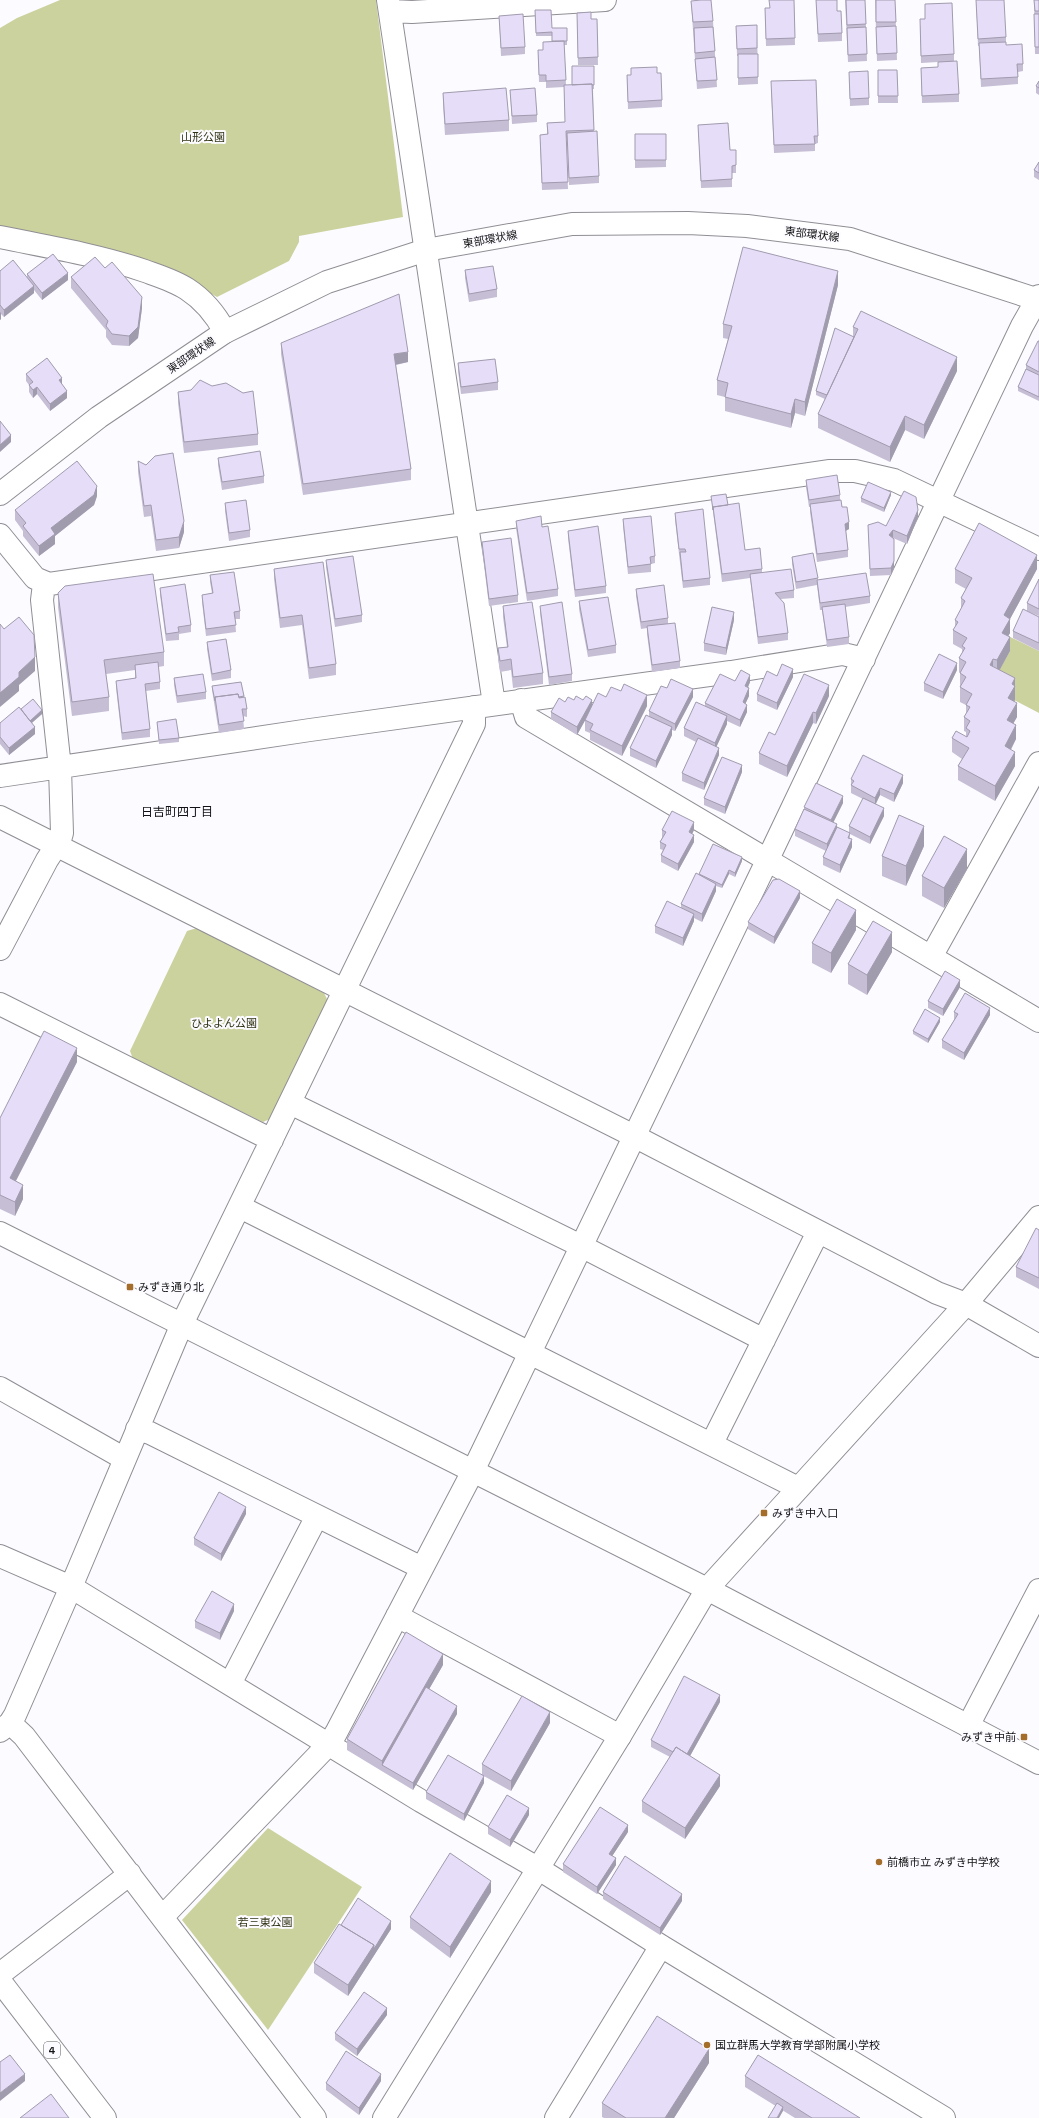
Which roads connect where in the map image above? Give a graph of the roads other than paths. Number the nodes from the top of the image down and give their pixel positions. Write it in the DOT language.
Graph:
graph roads {
  1 [pos="605,0"];
  2 [pos="389,6"];
  3 [pos="0,237"];
  4 [pos="426,250"];
  5 [pos="1038,298"];
  6 [pos="225,332"];
  7 [pos="0,494"];
  8 [pos="939,500"];
  9 [pos="468,524"];
  10 [pos="0,535"];
  11 [pos="1039,549"];
  12 [pos="44,584"];
  13 [pos="864,658"];
  14 [pos="521,700"];
  15 [pos="484,706"];
  16 [pos="1039,763"];
  17 [pos="60,768"];
  18 [pos="0,776"];
  19 [pos="0,818"];
  20 [pos="56,846"];
  21 [pos="767,861"];
  22 [pos="0,949"];
  23 [pos="931,957"];
  24 [pos="345,992"];
  25 [pos="0,1004"];
  26 [pos="1039,1021"];
  27 [pos="290,1103"];
  28 [pos="634,1136"];
  29 [pos="272,1140"];
  30 [pos="240,1207"];
  31 [pos="1039,1217"];
  32 [pos="818,1232"];
  33 [pos="0,1233"];
  34 [pos="581,1246"];
  35 [pos="966,1304"];
  36 [pos="182,1324"];
  37 [pos="764,1340"];
  38 [pos="1039,1346"];
  39 [pos="531,1352"];
  40 [pos="0,1388"];
  41 [pos="137,1429"];
  42 [pos="712,1443"];
  43 [pos="125,1459"];
  44 [pos="473,1471"];
  45 [pos="798,1488"];
  46 [pos="317,1516"];
  47 [pos="0,1556"];
  48 [pos="422,1568"];
  49 [pos="72,1587"];
  50 [pos="707,1589"];
  51 [pos="1039,1590"];
  52 [pos="398,1616"];
  53 [pos="230,1684"];
  54 [pos="968,1726"];
  55 [pos="5,1727"];
  56 [pos="620,1736"];
  57 [pos="329,1744"];
  58 [pos="1039,1764"];
  59 [pos="539,1869"];
  60 [pos="130,1874"];
  61 [pos="161,1915"];
  62 [pos="661,1946"];
  63 [pos="0,1974"];
  64 [pos="0,1981"];
  65 [pos="105,2118"];
  66 [pos="315,2118"];
  67 [pos="384,2118"];
  68 [pos="556,2118"];
  69 [pos="944,2118"];
  1 -- 2 [label="street"];
  2 -- 4 [label="street"];
  3 -- 6 [label="street"];
  4 -- 5 [label="street, 東部環状線"];
  4 -- 6 [label="street, 東部環状線"];
  4 -- 9 [label="street"];
  5 -- 8 [label="street"];
  6 -- 7 [label="street, 東部環状線"];
  8 -- 9 [label="street"];
  8 -- 11 [label="street"];
  8 -- 13 [label="street"];
  9 -- 12 [label="street"];
  9 -- 15 [label="street"];
  10 -- 12 [label="street"];
  12 -- 17 [label="street"];
  13 -- 14 [label="street"];
  13 -- 21 [label="street"];
  14 -- 15 [label="street"];
  14 -- 21 [label="street"];
  15 -- 17 [label="street"];
  15 -- 24 [label="street"];
  16 -- 23 [label="street"];
  17 -- 18 [label="street"];
  17 -- 20 [label="street"];
  19 -- 20 [label="street"];
  20 -- 22 [label="street"];
  20 -- 24 [label="street"];
  21 -- 23 [label="street"];
  21 -- 28 [label="street"];
  23 -- 26 [label="street"];
  24 -- 27 [label="street"];
  24 -- 28 [label="street"];
  25 -- 29 [label="street"];
  27 -- 29 [label="street"];
  27 -- 34 [label="street"];
  28 -- 32 [label="street"];
  28 -- 34 [label="street"];
  29 -- 30 [label="street"];
  30 -- 36 [label="street"];
  30 -- 39 [label="street"];
  31 -- 35 [label="street"];
  32 -- 35 [label="street"];
  32 -- 37 [label="street"];
  33 -- 36 [label="street"];
  34 -- 37 [label="street"];
  34 -- 39 [label="street"];
  35 -- 38 [label="street"];
  35 -- 45 [label="street"];
  36 -- 41 [label="street"];
  36 -- 44 [label="street"];
  37 -- 42 [label="street"];
  39 -- 42 [label="street"];
  39 -- 44 [label="street"];
  40 -- 43 [label="street"];
  41 -- 43 [label="street"];
  41 -- 46 [label="street"];
  42 -- 45 [label="street"];
  43 -- 49 [label="street"];
  44 -- 48 [label="street"];
  44 -- 50 [label="street"];
  45 -- 50 [label="street"];
  46 -- 48 [label="street"];
  46 -- 53 [label="street"];
  47 -- 49 [label="street"];
  48 -- 52 [label="street"];
  49 -- 53 [label="street"];
  49 -- 55 [label="street"];
  50 -- 54 [label="street"];
  50 -- 56 [label="street"];
  51 -- 54 [label="street"];
  52 -- 56 [label="street"];
  52 -- 57 [label="street"];
  53 -- 57 [label="street"];
  54 -- 58 [label="street"];
  55 -- 60 [label="street"];
  56 -- 59 [label="street"];
  57 -- 59 [label="street"];
  57 -- 61 [label="street"];
  59 -- 62 [label="street"];
  59 -- 67 [label="street"];
  60 -- 61 [label="street"];
  60 -- 63 [label="street"];
  61 -- 66 [label="street"];
  62 -- 68 [label="street"];
  62 -- 69 [label="street"];
  64 -- 65 [label="street, 4"];
}
